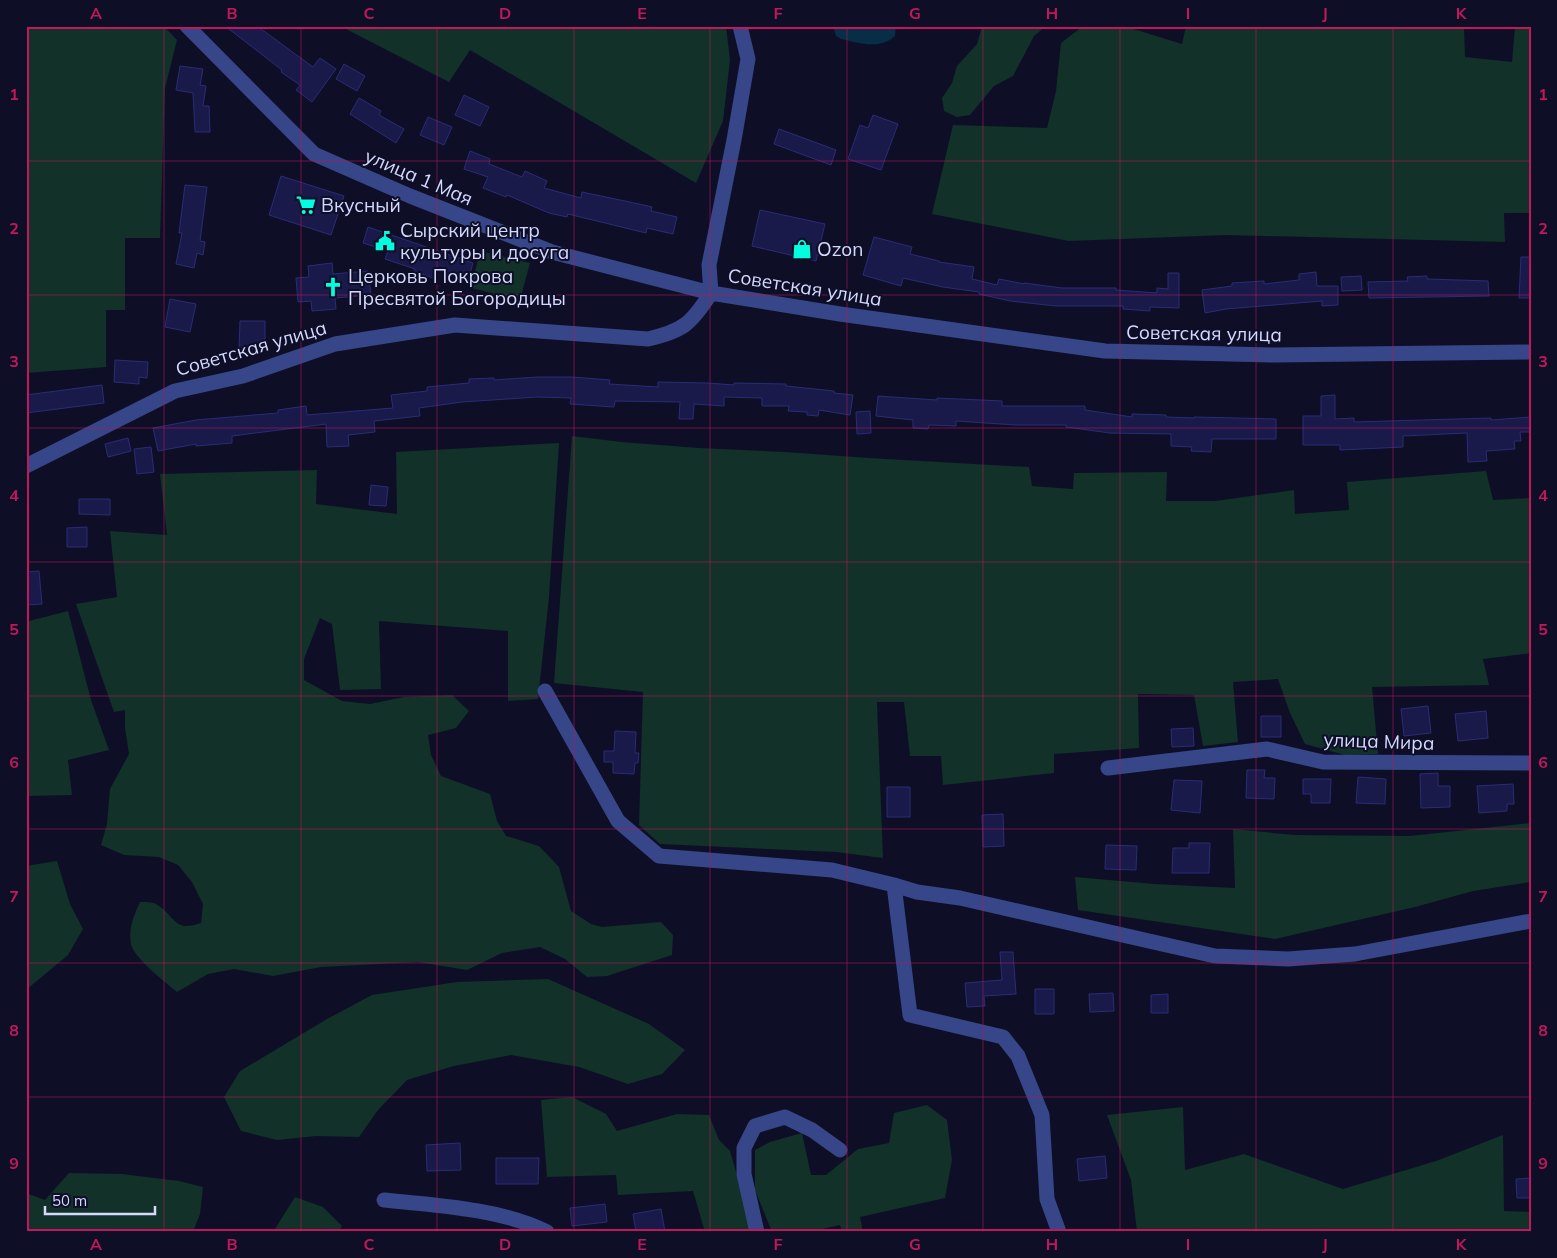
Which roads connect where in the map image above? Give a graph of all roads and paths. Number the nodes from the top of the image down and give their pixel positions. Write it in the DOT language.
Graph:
graph roads {
  1 [pos="187,26"];
  2 [pos="740,26"];
  3 [pos="710,293"];
  4 [pos="1531,352"];
  5 [pos="26,466"];
  6 [pos="545,691"];
  7 [pos="1531,763"];
  8 [pos="1108,768"];
  9 [pos="894,885"];
  10 [pos="1531,921"];
  11 [pos="840,1150"];
  12 [pos="384,1200"];
  13 [pos="547,1232"];
  14 [pos="757,1232"];
  15 [pos="1059,1232"];
  1 -- 3 [label="street, улица 1 Мая"];
  2 -- 3 [label="street"];
  3 -- 4 [label="street, Советская улица"];
  3 -- 5 [label="street, Советская улица"];
  6 -- 9 [label="street"];
  7 -- 8 [label="street, улица Мира"];
  9 -- 10 [label="street"];
  9 -- 15 [label="street"];
  11 -- 14 [label="street"];
  12 -- 13 [label="street"];
}
